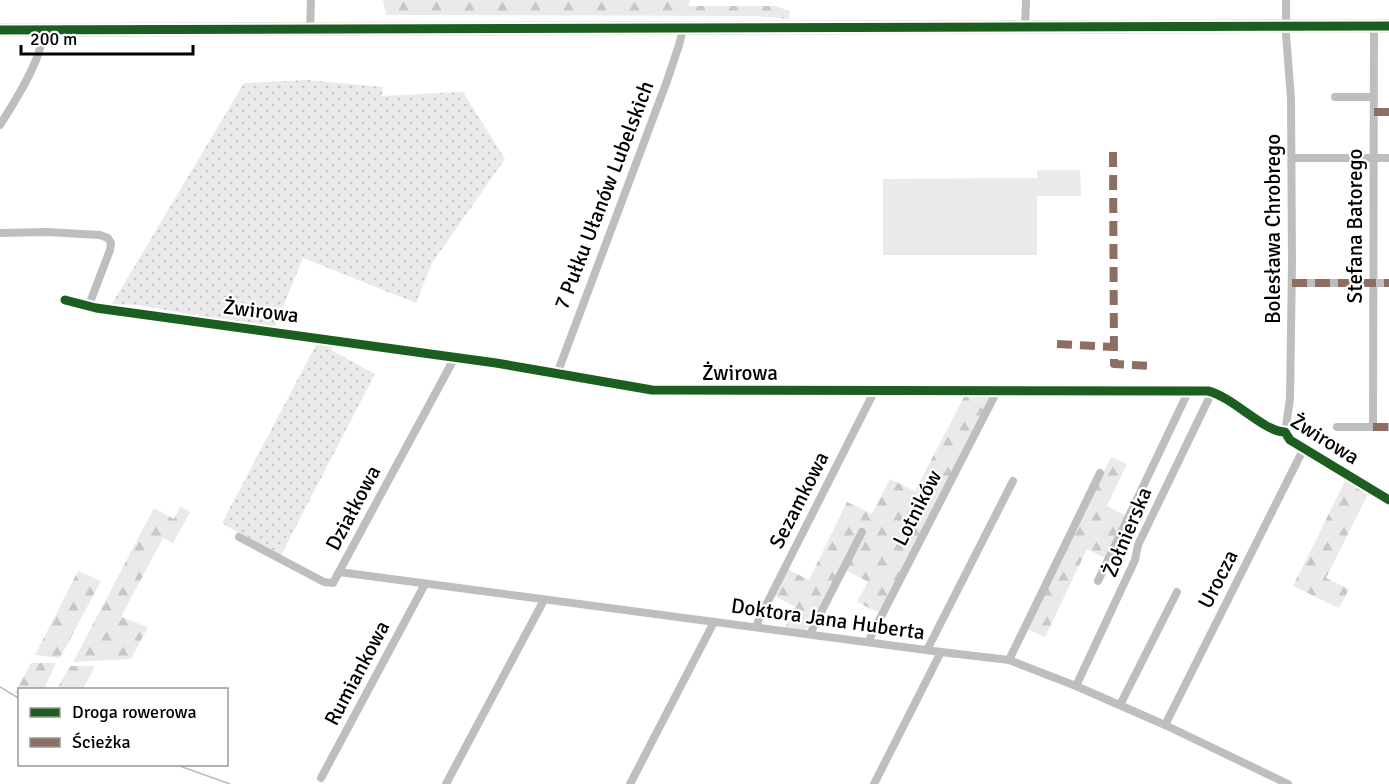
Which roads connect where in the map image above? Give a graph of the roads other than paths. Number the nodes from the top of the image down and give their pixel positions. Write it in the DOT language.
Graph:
graph roads {
  1 [pos="311,0"];
  2 [pos="1026,0"];
  3 [pos="1286,0"];
  4 [pos="1286,26"];
  5 [pos="1374,26"];
  6 [pos="1389,26"];
  7 [pos="1025,27"];
  8 [pos="310,29"];
  9 [pos="683,29"];
  10 [pos="0,30"];
  11 [pos="41,30"];
  12 [pos="1335,97"];
  13 [pos="1374,97"];
  14 [pos="1374,112"];
  15 [pos="1389,112"];
  16 [pos="0,125"];
  17 [pos="1292,158"];
  18 [pos="1374,158"];
  19 [pos="1389,158"];
  20 [pos="0,233"];
  21 [pos="1292,283"];
  22 [pos="1373,283"];
  23 [pos="1389,283"];
  24 [pos="65,300"];
  25 [pos="89,305"];
  26 [pos="455,357"];
  27 [pos="557,374"];
  28 [pos="875,390"];
  29 [pos="995,390"];
  30 [pos="1190,390"];
  31 [pos="1212,392"];
  32 [pos="1337,427"];
  33 [pos="1373,427"];
  34 [pos="1389,427"];
  35 [pos="1285,432"];
  36 [pos="1304,448"];
  37 [pos="1100,473"];
  38 [pos="1013,481"];
  39 [pos="1389,500"];
  40 [pos="862,532"];
  41 [pos="239,537"];
  42 [pos="339,572"];
  43 [pos="1098,581"];
  44 [pos="425,584"];
  45 [pos="1177,592"];
  46 [pos="544,600"];
  47 [pos="714,622"];
  48 [pos="756,627"];
  49 [pos="810,634"];
  50 [pos="868,642"];
  51 [pos="927,650"];
  52 [pos="941,652"];
  53 [pos="1010,660"];
  54 [pos="1076,686"];
  55 [pos="1120,705"];
  56 [pos="1165,725"];
  57 [pos="321,778"];
  58 [pos="446,784"];
  59 [pos="630,784"];
  60 [pos="874,784"];
  61 [pos="1288,784"];
  1 -- 8 [label="street"];
  2 -- 7 [label="street"];
  3 -- 4 [label="street, Bolesława Chrobrego"];
  4 -- 5 [label="main road"];
  4 -- 7 [label="main road"];
  4 -- 17 [label="street, Bolesława Chrobrego"];
  5 -- 6 [label="main road"];
  5 -- 13 [label="street, Stefana Batorego"];
  7 -- 9 [label="main road"];
  8 -- 9 [label="main road"];
  8 -- 11 [label="main road"];
  9 -- 27 [label="street, 7 Pułku Ułanów Lubelskich"];
  10 -- 11 [label="main road"];
  11 -- 16 [label="street"];
  12 -- 13 [label="street"];
  13 -- 14 [label="street, Stefana Batorego"];
  14 -- 15 [label="street"];
  14 -- 18 [label="street, Stefana Batorego"];
  17 -- 18 [label="street"];
  17 -- 21 [label="street, Bolesława Chrobrego"];
  18 -- 19 [label="street"];
  18 -- 22 [label="street, Stefana Batorego"];
  20 -- 25 [label="street"];
  21 -- 22 [label="street"];
  21 -- 35 [label="street, Bolesława Chrobrego"];
  22 -- 23 [label="street"];
  22 -- 33 [label="street, Stefana Batorego"];
  24 -- 25 [label="street, Żwirowa"];
  25 -- 26 [label="street, Żwirowa"];
  26 -- 27 [label="street, Żwirowa"];
  26 -- 42 [label="street, Działkowa"];
  27 -- 28 [label="street, Żwirowa"];
  28 -- 29 [label="street, Żwirowa"];
  28 -- 48 [label="street, Sezamkowa"];
  29 -- 30 [label="street, Żwirowa"];
  29 -- 50 [label="street, Lotników"];
  30 -- 31 [label="street, Żwirowa"];
  30 -- 43 [label="street"];
  31 -- 35 [label="street, Żwirowa"];
  31 -- 54 [label="street, Żołnierska"];
  32 -- 33 [label="street"];
  33 -- 34 [label="street"];
  35 -- 36 [label="street, Żwirowa"];
  36 -- 39 [label="street, Żwirowa"];
  36 -- 56 [label="street, Urocza"];
  37 -- 53 [label="street"];
  38 -- 51 [label="street"];
  40 -- 49 [label="street"];
  41 -- 42 [label="street, Działkowa"];
  42 -- 44 [label="street, Doktora Jana Huberta"];
  44 -- 46 [label="street, Doktora Jana Huberta"];
  44 -- 57 [label="street, Rumiankowa"];
  45 -- 55 [label="street"];
  46 -- 47 [label="street, Doktora Jana Huberta"];
  46 -- 58 [label="street"];
  47 -- 48 [label="street, Doktora Jana Huberta"];
  47 -- 59 [label="street"];
  48 -- 49 [label="street, Doktora Jana Huberta"];
  49 -- 50 [label="street, Doktora Jana Huberta"];
  50 -- 51 [label="street, Doktora Jana Huberta"];
  51 -- 52 [label="street, Doktora Jana Huberta"];
  52 -- 53 [label="street, Doktora Jana Huberta"];
  52 -- 60 [label="street"];
  53 -- 54 [label="street, Doktora Jana Huberta"];
  54 -- 55 [label="street, Doktora Jana Huberta"];
  55 -- 56 [label="street, Doktora Jana Huberta"];
  56 -- 61 [label="street, Doktora Jana Huberta"];
}
